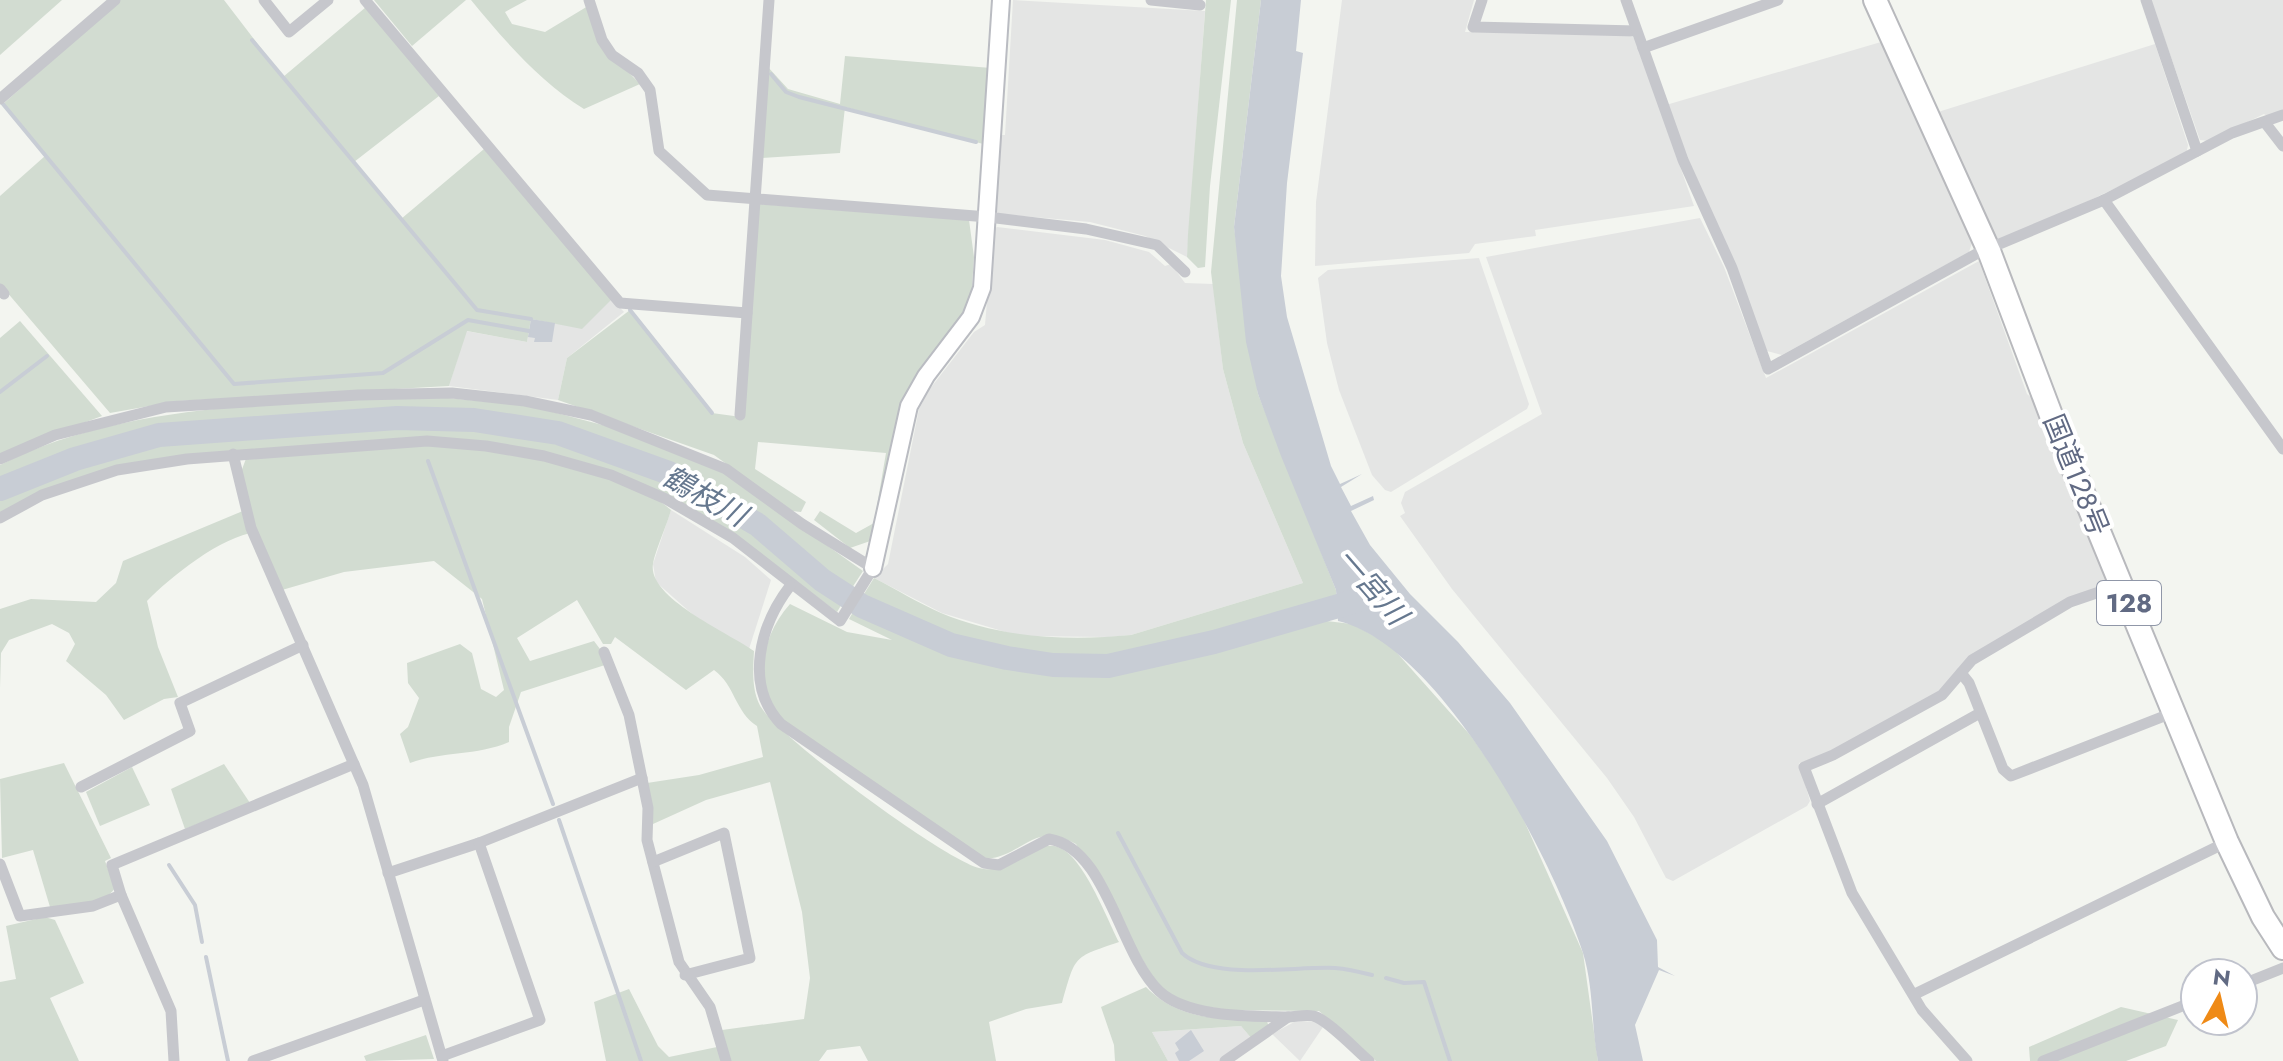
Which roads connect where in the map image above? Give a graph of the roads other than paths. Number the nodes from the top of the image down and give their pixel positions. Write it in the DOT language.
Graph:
graph roads {
  1 [pos="115,0"];
  2 [pos="264,0"];
  3 [pos="328,0"];
  4 [pos="365,0"];
  5 [pos="589,0"];
  6 [pos="769,0"];
  7 [pos="1001,0"];
  8 [pos="1151,0"];
  9 [pos="1482,0"];
  10 [pos="1626,0"];
  11 [pos="1778,0"];
  12 [pos="1875,0"];
  13 [pos="2146,0"];
  14 [pos="1200,5"];
  15 [pos="1636,31"];
  16 [pos="1643,48"];
  17 [pos="0,99"];
  18 [pos="2283,115"];
  19 [pos="2266,124"];
  20 [pos="2283,146"];
  21 [pos="2197,151"];
  22 [pos="754,200"];
  23 [pos="2104,200"];
  24 [pos="988,217"];
  25 [pos="1989,251"];
  26 [pos="1185,272"];
  27 [pos="747,313"];
  28 [pos="740,415"];
  29 [pos="2283,449"];
  30 [pos="233,454"];
  31 [pos="0,459"];
  32 [pos="0,518"];
  33 [pos="871,571"];
  34 [pos="2115,571"];
  35 [pos="790,586"];
  36 [pos="303,645"];
  37 [pos="604,652"];
  38 [pos="1961,673"];
  39 [pos="2170,703"];
  40 [pos="1980,713"];
  41 [pos="354,764"];
  42 [pos="642,778"];
  43 [pos="81,787"];
  44 [pos="1817,804"];
  45 [pos="2227,842"];
  46 [pos="479,843"];
  47 [pos="653,862"];
  48 [pos="0,864"];
  49 [pos="388,873"];
  50 [pos="121,895"];
  51 [pos="2283,948"];
  52 [pos="2283,968"];
  53 [pos="685,975"];
  54 [pos="2259,978"];
  55 [pos="1915,994"];
  56 [pos="424,1000"];
  57 [pos="2179,1007"];
  58 [pos="1288,1017"];
  59 [pos="272,1058"];
  60 [pos="442,1058"];
  61 [pos="174,1061"];
  62 [pos="253,1061"];
  63 [pos="726,1061"];
  64 [pos="1225,1061"];
  65 [pos="1369,1061"];
  66 [pos="1967,1061"];
  67 [pos="2043,1061"];
  1 -- 17 [label="street"];
  2 -- 3 [label="street"];
  4 -- 27 [label="street"];
  5 -- 22 [label="street"];
  6 -- 22 [label="street"];
  7 -- 24 [label="street"];
  8 -- 14 [label="street"];
  9 -- 15 [label="street"];
  10 -- 15 [label="street"];
  11 -- 16 [label="street"];
  12 -- 25 [label="highway, 国道128号 / 128"];
  13 -- 21 [label="street"];
  15 -- 16 [label="street"];
  16 -- 25 [label="street"];
  18 -- 19 [label="street"];
  19 -- 20 [label="street"];
  19 -- 21 [label="street"];
  21 -- 23 [label="street"];
  22 -- 24 [label="street"];
  22 -- 27 [label="street"];
  23 -- 25 [label="street"];
  23 -- 29 [label="street"];
  24 -- 26 [label="street"];
  24 -- 33 [label="street"];
  25 -- 34 [label="highway, 国道128号 / 128"];
  27 -- 28 [label="street"];
  30 -- 32 [label="street"];
  30 -- 35 [label="street"];
  30 -- 36 [label="street"];
  31 -- 33 [label="street"];
  33 -- 35 [label="street"];
  34 -- 38 [label="street"];
  34 -- 39 [label="highway, 国道128号 / 128"];
  35 -- 58 [label="street"];
  36 -- 41 [label="street"];
  36 -- 43 [label="street"];
  37 -- 42 [label="street"];
  38 -- 40 [label="street"];
  38 -- 44 [label="street"];
  39 -- 40 [label="street"];
  39 -- 45 [label="highway, 国道128号 / 128"];
  40 -- 44 [label="street"];
  41 -- 49 [label="street"];
  41 -- 50 [label="street"];
  42 -- 46 [label="street"];
  42 -- 47 [label="street"];
  44 -- 55 [label="street"];
  45 -- 51 [label="highway, 国道128号 / 128"];
  45 -- 55 [label="street"];
  46 -- 49 [label="street"];
  46 -- 60 [label="street"];
  47 -- 53 [label="street"];
  47 -- 53 [label="street"];
  48 -- 50 [label="street"];
  49 -- 56 [label="street"];
  50 -- 61 [label="street"];
  52 -- 54 [label="street"];
  53 -- 63 [label="street"];
  55 -- 66 [label="street"];
  56 -- 59 [label="street"];
  56 -- 60 [label="street"];
  57 -- 67 [label="street"];
  58 -- 64 [label="street"];
  58 -- 65 [label="street"];
  59 -- 62 [label="street"];
}
